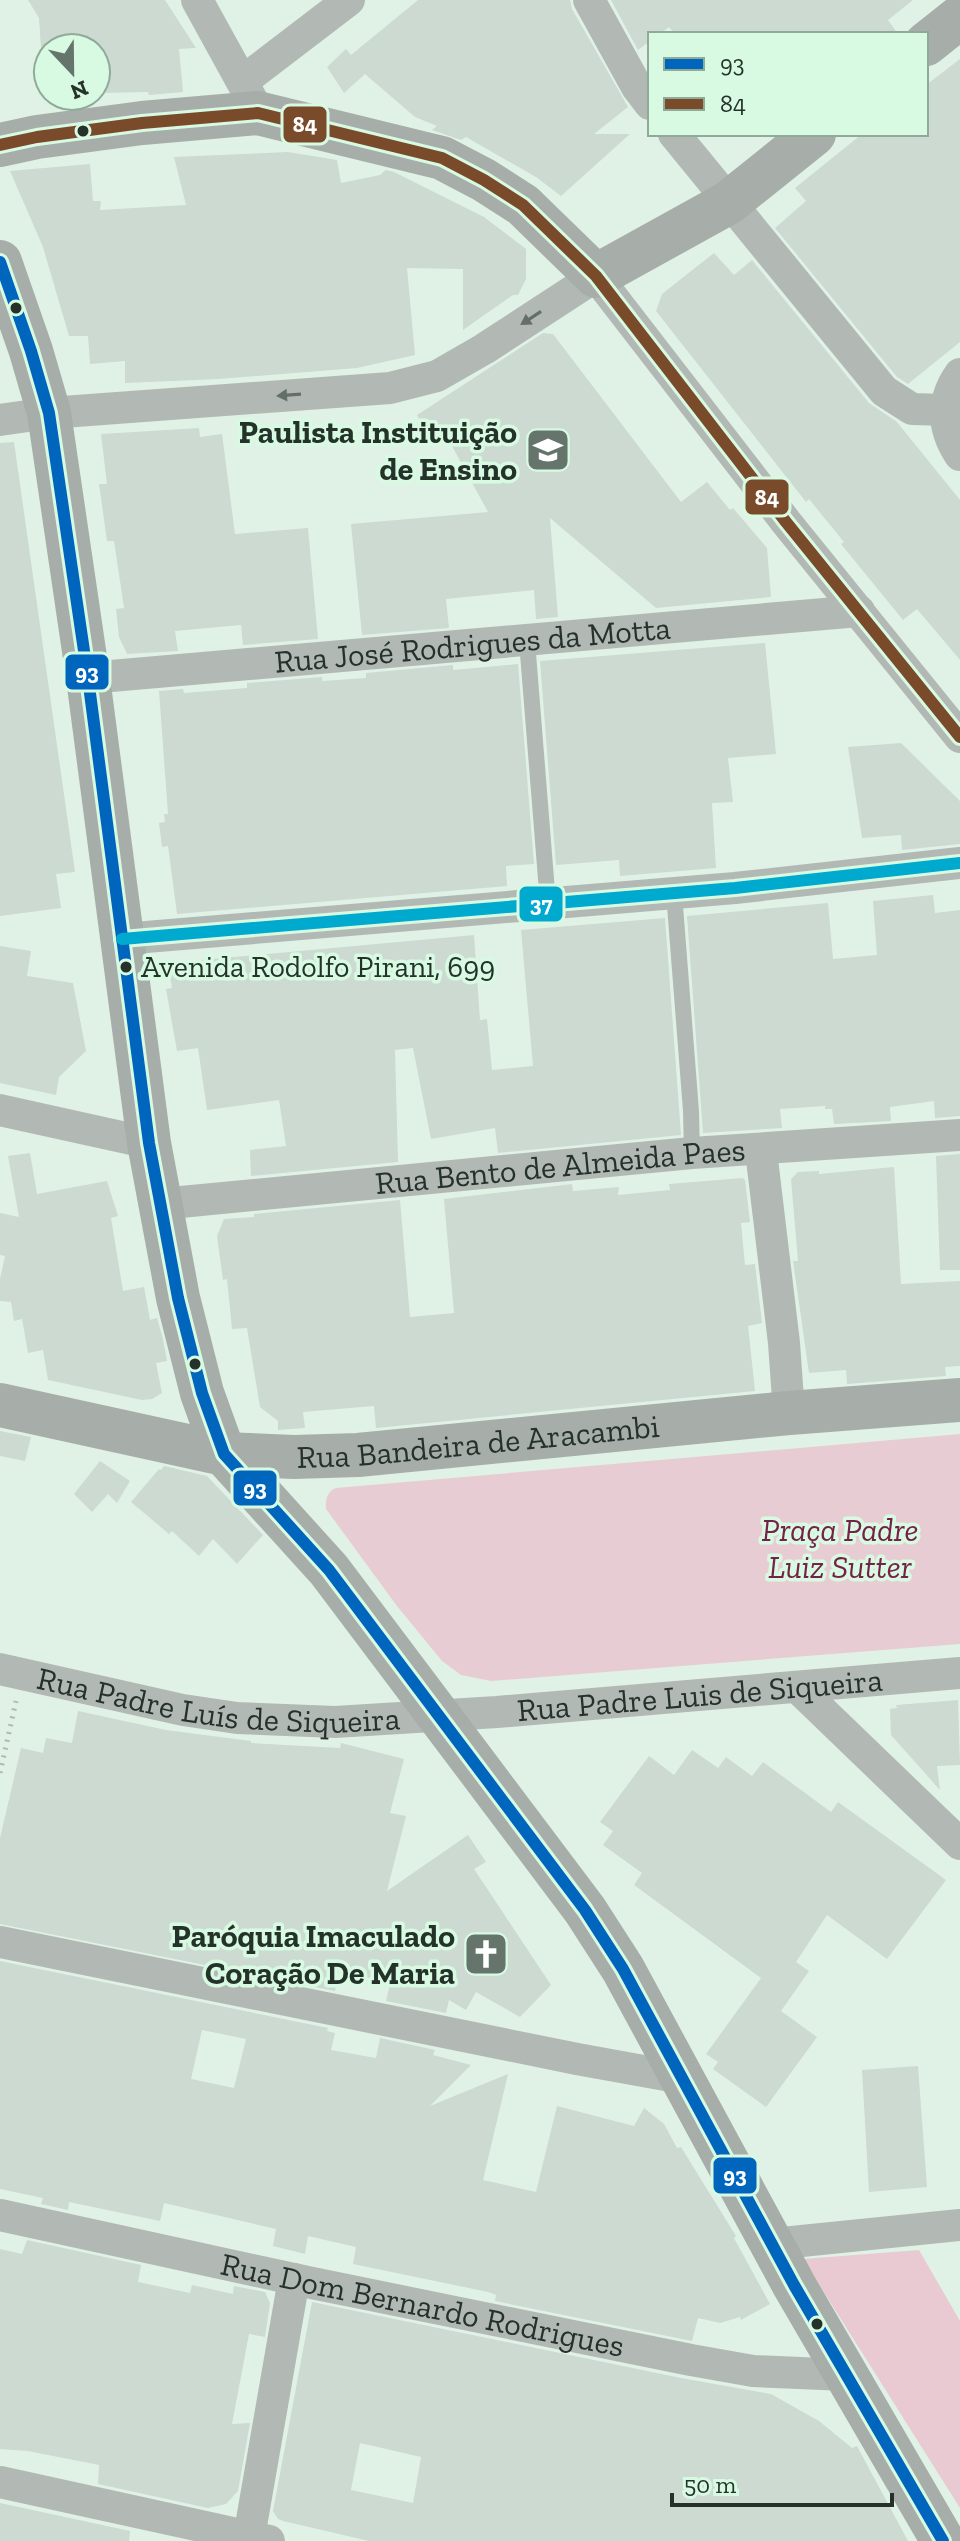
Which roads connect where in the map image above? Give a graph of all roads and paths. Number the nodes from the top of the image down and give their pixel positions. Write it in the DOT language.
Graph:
graph roads {
  1 [pos="197,0"];
  2 [pos="349,0"];
  3 [pos="589,0"];
  4 [pos="960,17"];
  5 [pos="928,42"];
  6 [pos="251,97"];
  7 [pos="648,101"];
  8 [pos="676,136"];
  9 [pos="812,136"];
  10 [pos="0,145"];
  11 [pos="728,203"];
  12 [pos="0,262"];
  13 [pos="596,276"];
  14 [pos="960,374"];
  15 [pos="945,410"];
  16 [pos="49,413"];
  17 [pos="0,420"];
  18 [pos="960,455"];
  19 [pos="859,611"];
  20 [pos="527,641"];
  21 [pos="88,678"];
  22 [pos="960,737"];
  23 [pos="960,863"];
  24 [pos="674,893"];
  25 [pos="548,904"];
  26 [pos="122,939"];
  27 [pos="0,1110"];
  28 [pos="960,1135"];
  29 [pos="149,1143"];
  30 [pos="761,1151"];
  31 [pos="692,1153"];
  32 [pos="160,1204"];
  33 [pos="960,1400"];
  34 [pos="0,1405"];
  35 [pos="789,1413"];
  36 [pos="224,1454"];
  37 [pos="11,1671"];
  38 [pos="960,1673"];
  39 [pos="797,1687"];
  40 [pos="438,1715"];
  41 [pos="0,1773"];
  42 [pos="960,1844"];
  43 [pos="0,1942"];
  44 [pos="682,2078"];
  45 [pos="0,2215"];
  46 [pos="960,2225"];
  47 [pos="772,2244"];
  48 [pos="294,2279"];
  49 [pos="846,2375"];
  50 [pos="0,2482"];
  51 [pos="259,2539"];
  52 [pos="943,2541"];
  1 -- 6 [label="street"];
  2 -- 6 [label="street"];
  3 -- 7 [label="street"];
  4 -- 5 [label="main road"];
  6 -- 10 [label="main road"];
  6 -- 13 [label="main road"];
  8 -- 11 [label="street"];
  9 -- 11 [label="main road"];
  11 -- 13 [label="main road"];
  11 -- 15 [label="street"];
  12 -- 16 [label="main road"];
  13 -- 16 [label="street, one-way"];
  13 -- 19 [label="street"];
  14 -- 15 [label="street"];
  15 -- 18 [label="street"];
  16 -- 17 [label="street"];
  16 -- 21 [label="main road"];
  19 -- 20 [label="street, Rua José Rodrigues da Motta"];
  19 -- 22 [label="street"];
  20 -- 21 [label="street, Rua José Rodrigues da Motta"];
  20 -- 25 [label="lane"];
  21 -- 26 [label="main road"];
  23 -- 24 [label="street"];
  24 -- 25 [label="street"];
  24 -- 31 [label="lane"];
  25 -- 26 [label="street"];
  26 -- 29 [label="main road"];
  27 -- 29 [label="street"];
  28 -- 30 [label="street, Rua Bento de Almeida Paes"];
  29 -- 32 [label="main road"];
  30 -- 31 [label="street, Rua Bento de Almeida Paes"];
  30 -- 35 [label="street"];
  31 -- 32 [label="street, Rua Bento de Almeida Paes"];
  32 -- 36 [label="main road"];
  33 -- 35 [label="main road, Rua Bandeira de Aracambi"];
  34 -- 36 [label="main road, Rua Bandeira de Aracambi"];
  35 -- 36 [label="main road, Rua Bandeira de Aracambi"];
  36 -- 40 [label="main road"];
  37 -- 40 [label="street, Rua Padre Luís de Siqueira"];
  37 -- 41 [label="path"];
  38 -- 39 [label="street, Rua Padre Luis de Siqueira"];
  39 -- 40 [label="street, Rua Padre Luis de Siqueira"];
  39 -- 42 [label="street"];
  40 -- 44 [label="main road"];
  43 -- 44 [label="street"];
  44 -- 47 [label="main road"];
  45 -- 48 [label="street, Rua Dom Bernardo Rodrigues"];
  46 -- 47 [label="street"];
  47 -- 49 [label="main road"];
  48 -- 49 [label="street, Rua Dom Bernardo Rodrigues"];
  48 -- 51 [label="street"];
  49 -- 52 [label="main road"];
  50 -- 51 [label="street"];
}
